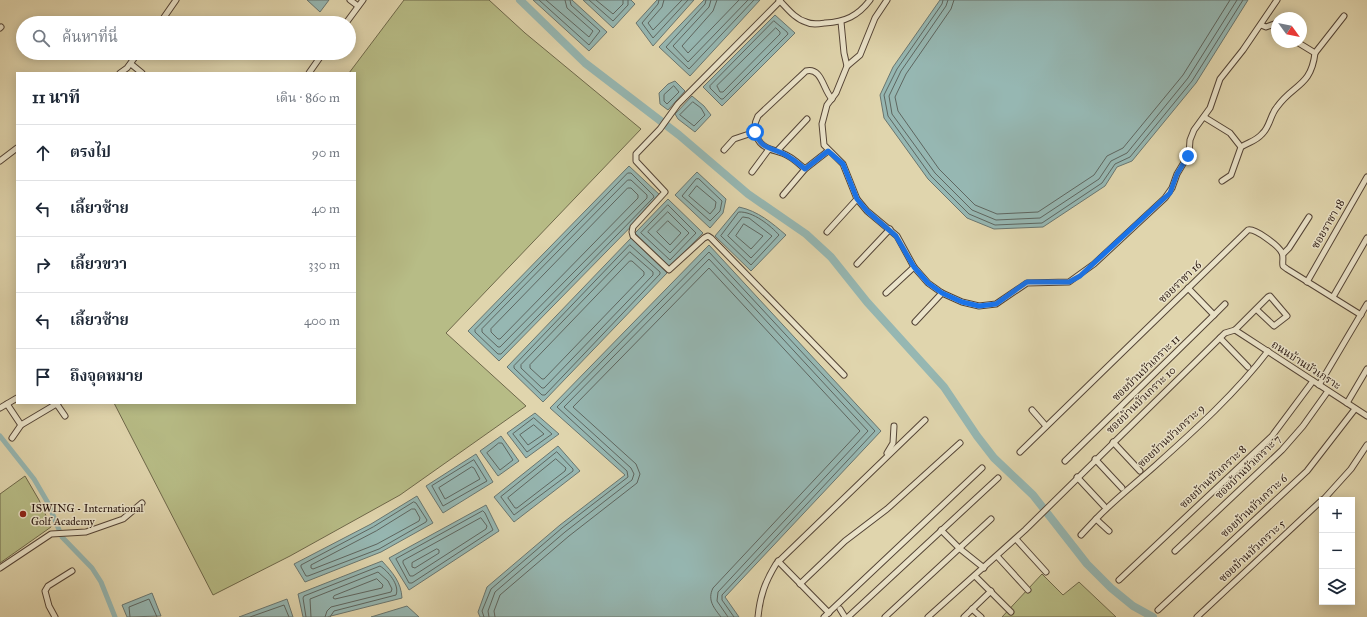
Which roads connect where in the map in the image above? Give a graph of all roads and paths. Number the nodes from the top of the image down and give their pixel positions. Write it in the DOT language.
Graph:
graph roads {
  1 [pos="176,0"];
  2 [pos="350,0"];
  3 [pos="363,0"];
  4 [pos="779,0"];
  5 [pos="870,0"];
  6 [pos="887,0"];
  7 [pos="1277,0"];
  8 [pos="358,6"];
  9 [pos="165,16"];
  10 [pos="351,16"];
  11 [pos="1344,16"];
  12 [pos="841,22"];
  13 [pos="1261,25"];
  14 [pos="1271,25"];
  15 [pos="1306,48"];
  16 [pos="1314,53"];
  17 [pos="133,60"];
  18 [pos="318,60"];
  19 [pos="130,64"];
  20 [pos="847,66"];
  21 [pos="121,72"];
  22 [pos="141,72"];
  23 [pos="309,72"];
  24 [pos="832,99"];
  25 [pos="1204,117"];
  26 [pos="807,119"];
  27 [pos="755,132"];
  28 [pos="1241,147"];
  29 [pos="16,149"];
  30 [pos="769,149"];
  31 [pos="724,150"];
  32 [pos="777,151"];
  33 [pos="828,151"];
  34 [pos="0,160"];
  35 [pos="805,169"];
  36 [pos="752,172"];
  37 [pos="1367,177"];
  38 [pos="1222,181"];
  39 [pos="783,195"];
  40 [pos="857,199"];
  41 [pos="1309,217"];
  42 [pos="890,229"];
  43 [pos="827,232"];
  44 [pos="1367,238"];
  45 [pos="1283,254"];
  46 [pos="857,264"];
  47 [pos="914,267"];
  48 [pos="1307,282"];
  49 [pos="1188,288"];
  50 [pos="886,293"];
  51 [pos="942,293"];
  52 [pos="1333,297"];
  53 [pos="1225,304"];
  54 [pos="1367,304"];
  55 [pos="1256,309"];
  56 [pos="1361,315"];
  57 [pos="1214,316"];
  58 [pos="915,322"];
  59 [pos="1235,330"];
  60 [pos="1220,338"];
  61 [pos="1268,351"];
  62 [pos="1248,367"];
  63 [pos="1367,369"];
  64 [pos="844,375"];
  65 [pos="1313,381"];
  66 [pos="1319,385"];
  67 [pos="1328,391"];
  68 [pos="16,399"];
  69 [pos="7,404"];
  70 [pos="55,404"];
  71 [pos="58,404"];
  72 [pos="1347,404"];
  73 [pos="0,408"];
  74 [pos="1355,409"];
  75 [pos="1032,410"];
  76 [pos="65,416"];
  77 [pos="1367,416"];
  78 [pos="925,420"];
  79 [pos="21,425"];
  80 [pos="894,426"];
  81 [pos="1046,426"];
  82 [pos="12,438"];
  83 [pos="1113,442"];
  84 [pos="960,443"];
  85 [pos="1367,445"];
  86 [pos="1020,452"];
  87 [pos="884,459"];
  88 [pos="1095,459"];
  89 [pos="1065,461"];
  90 [pos="982,468"];
  91 [pos="1140,471"];
  92 [pos="1077,477"];
  93 [pos="998,478"];
  94 [pos="1122,488"];
  95 [pos="1325,497"];
  96 [pos="1319,503"];
  97 [pos="142,504"];
  98 [pos="1104,506"];
  99 [pos="991,519"];
  100 [pos="1096,519"];
  101 [pos="941,530"];
  102 [pos="1109,531"];
  103 [pos="1080,535"];
  104 [pos="1016,539"];
  105 [pos="959,548"];
  106 [pos="1175,552"];
  107 [pos="997,556"];
  108 [pos="778,562"];
  109 [pos="0,568"];
  110 [pos="984,568"];
  111 [pos="72,571"];
  112 [pos="1046,572"];
  113 [pos="975,576"];
  114 [pos="1119,580"];
  115 [pos="800,584"];
  116 [pos="1028,590"];
  117 [pos="991,592"];
  118 [pos="840,609"];
  119 [pos="972,609"];
  120 [pos="1158,610"];
  121 [pos="1011,612"];
  122 [pos="826,615"];
  123 [pos="55,617"];
  124 [pos="758,617"];
  125 [pos="844,617"];
  126 [pos="848,617"];
  127 [pos="885,617"];
  128 [pos="928,617"];
  129 [pos="964,617"];
  130 [pos="981,617"];
  131 [pos="1197,617"];
  1 -- 9 [label="street"];
  2 -- 8 [label="street"];
  3 -- 8 [label="street"];
  4 -- 12 [label="street"];
  4 -- 64 [label="street"];
  5 -- 12 [label="street"];
  6 -- 20 [label="street"];
  7 -- 13 [label="street"];
  8 -- 10 [label="street"];
  11 -- 16 [label="street"];
  12 -- 20 [label="street"];
  13 -- 14 [label="street"];
  13 -- 25 [label="street"];
  15 -- 16 [label="street"];
  16 -- 28 [label="street"];
  17 -- 19 [label="street"];
  18 -- 23 [label="street"];
  19 -- 21 [label="street"];
  19 -- 22 [label="street"];
  20 -- 24 [label="street"];
  24 -- 27 [label="street"];
  24 -- 33 [label="street"];
  25 -- 28 [label="street"];
  25 -- 51 [label="street"];
  26 -- 32 [label="street"];
  27 -- 30 [label="street"];
  27 -- 31 [label="street"];
  28 -- 38 [label="street"];
  29 -- 34 [label="street"];
  30 -- 32 [label="street"];
  30 -- 36 [label="street"];
  32 -- 35 [label="street"];
  33 -- 35 [label="street"];
  33 -- 40 [label="street"];
  35 -- 39 [label="street"];
  37 -- 48 [label="street, ซอยราชา 18"];
  40 -- 42 [label="street"];
  40 -- 43 [label="street"];
  41 -- 45 [label="street"];
  42 -- 46 [label="street"];
  42 -- 47 [label="street"];
  44 -- 52 [label="street"];
  45 -- 48 [label="street, ซอยราชา 16"];
  45 -- 49 [label="street, ซอยราชา 16"];
  47 -- 50 [label="street"];
  47 -- 51 [label="street"];
  48 -- 52 [label="street, ซอยราชา 16"];
  49 -- 57 [label="street"];
  49 -- 81 [label="street, ซอยราชา 16"];
  51 -- 58 [label="street"];
  52 -- 56 [label="street, ซอยราชา 16"];
  53 -- 57 [label="street, ซอยบ้านบัวเกราะ 11"];
  54 -- 56 [label="street"];
  55 -- 55 [label="street, ซอยบ้านบัวเกราะ 10"];
  55 -- 59 [label="street, ซอยบ้านบัวเกราะ 10"];
  56 -- 66 [label="street"];
  57 -- 89 [label="street, ซอยบ้านบัวเกราะ 11"];
  59 -- 60 [label="street, ซอยบ้านบัวเกราะ 10"];
  59 -- 61 [label="street, ถนนบ้านบัวเกราะ"];
  60 -- 62 [label="street"];
  60 -- 83 [label="street, ซอยบ้านบัวเกราะ 10"];
  61 -- 65 [label="street, ถนนบ้านบัวเกราะ"];
  61 -- 100 [label="street, ซอยบ้านบัวเกราะ 9"];
  63 -- 72 [label="street"];
  65 -- 66 [label="street, ถนนบ้านบัวเกราะ"];
  65 -- 114 [label="street, ซอยบ้านบัวเกราะ 8"];
  66 -- 67 [label="street, ถนนบ้านบัวเกราะ"];
  67 -- 72 [label="street, ถนนบ้านบัวเกราะ"];
  67 -- 106 [label="street, ซอยบ้านบัวเกราะ 7"];
  68 -- 69 [label="street"];
  69 -- 73 [label="street"];
  69 -- 79 [label="street"];
  70 -- 79 [label="street"];
  71 -- 76 [label="street"];
  72 -- 74 [label="street, ถนนบ้านบัวเกราะ"];
  74 -- 77 [label="street, ถนนบ้านบัวเกราะ"];
  74 -- 120 [label="street, ซอยบ้านบัวเกราะ 6"];
  75 -- 81 [label="street"];
  78 -- 87 [label="street"];
  79 -- 82 [label="street"];
  80 -- 87 [label="street"];
  81 -- 86 [label="street, ซอยราชา 16"];
  83 -- 88 [label="street, ซอยบ้านบัวเกราะ 10"];
  83 -- 91 [label="street"];
  84 -- 115 [label="street"];
  85 -- 95 [label="street, ซอยบ้านบัวเกราะ 5"];
  87 -- 108 [label="street"];
  88 -- 92 [label="street, ซอยบ้านบัวเกราะ 10"];
  88 -- 94 [label="street"];
  90 -- 122 [label="street"];
  92 -- 98 [label="street"];
  92 -- 104 [label="street, ซอยบ้านบัวเกราะ 10"];
  93 -- 101 [label="street"];
  96 -- 131 [label="street, ซอยบ้านบัวเกราะ 5"];
  97 -- 109 [label="street"];
  99 -- 105 [label="street"];
  100 -- 102 [label="street"];
  100 -- 103 [label="street, ซอยบ้านบัวเกราะ 9"];
  101 -- 105 [label="street"];
  101 -- 126 [label="street"];
  104 -- 107 [label="street, ซอยบ้านบัวเกราะ 10"];
  104 -- 112 [label="street"];
  105 -- 110 [label="street"];
  105 -- 127 [label="street"];
  107 -- 110 [label="street, ซอยบ้านบัวเกราะ 10"];
  107 -- 116 [label="street"];
  108 -- 115 [label="street"];
  108 -- 124 [label="street"];
  110 -- 113 [label="street, ซอยบ้านบัวเกราะ 10"];
  111 -- 123 [label="street"];
  113 -- 117 [label="street"];
  113 -- 128 [label="street, ซอยบ้านบัวเกราะ 10"];
  115 -- 122 [label="street"];
  117 -- 119 [label="street"];
  117 -- 121 [label="street"];
  118 -- 125 [label="street"];
  119 -- 129 [label="street"];
  119 -- 130 [label="street"];
}
